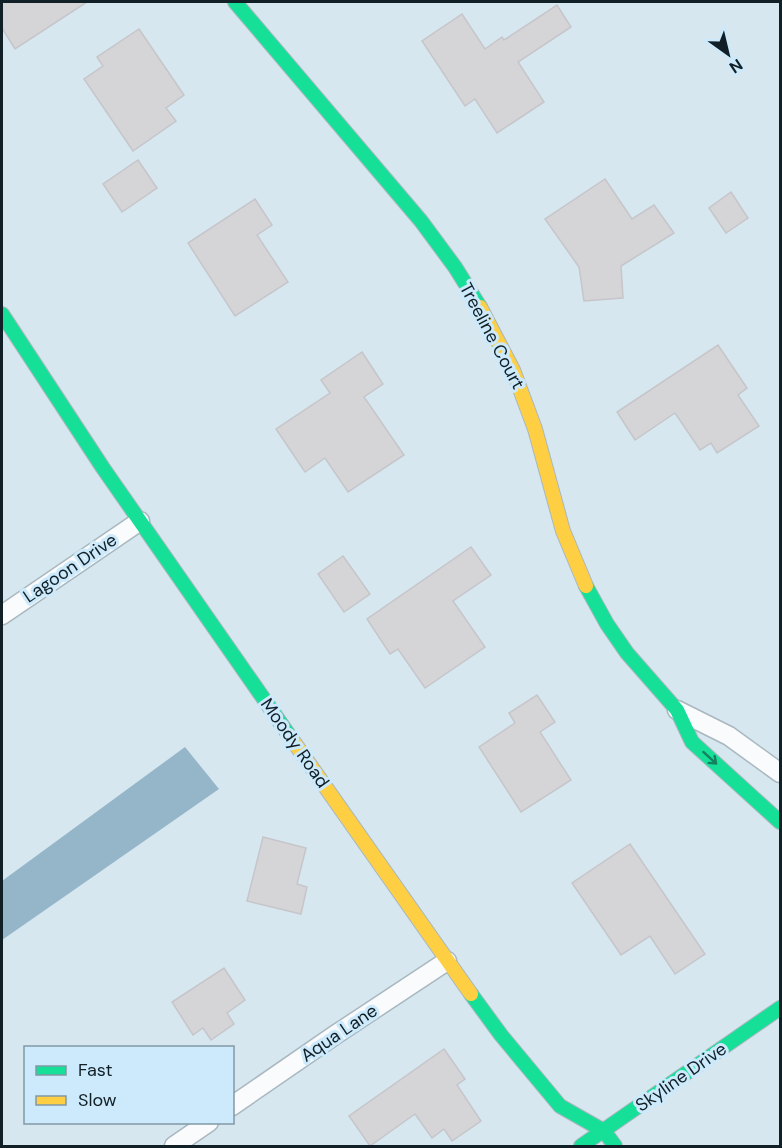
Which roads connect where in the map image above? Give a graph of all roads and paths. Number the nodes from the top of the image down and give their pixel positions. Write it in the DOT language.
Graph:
graph roads {
  1 [pos="236,2"];
  2 [pos="2,314"];
  3 [pos="140,521"];
  4 [pos="2,615"];
  5 [pos="677,710"];
  6 [pos="780,773"];
  7 [pos="780,822"];
  8 [pos="447,961"];
  9 [pos="780,1008"];
  10 [pos="234,1105"];
  11 [pos="206,1124"];
  12 [pos="604,1131"];
  13 [pos="174,1146"];
  14 [pos="581,1146"];
  15 [pos="615,1146"];
  1 -- 5 [label="street, Treeline Court"];
  2 -- 3 [label="street, Moody Road"];
  3 -- 4 [label="street, Lagoon Drive"];
  3 -- 8 [label="street, Moody Road"];
  5 -- 6 [label="street, Treeline Court"];
  5 -- 7 [label="street, Treeline Court, one-way"];
  8 -- 10 [label="street, Aqua Lane"];
  8 -- 12 [label="street, Moody Road"];
  9 -- 12 [label="street, Skyline Drive"];
  11 -- 13 [label="street"];
  12 -- 14 [label="street, Skyline Drive"];
  12 -- 15 [label="street, Moody Road"];
}
